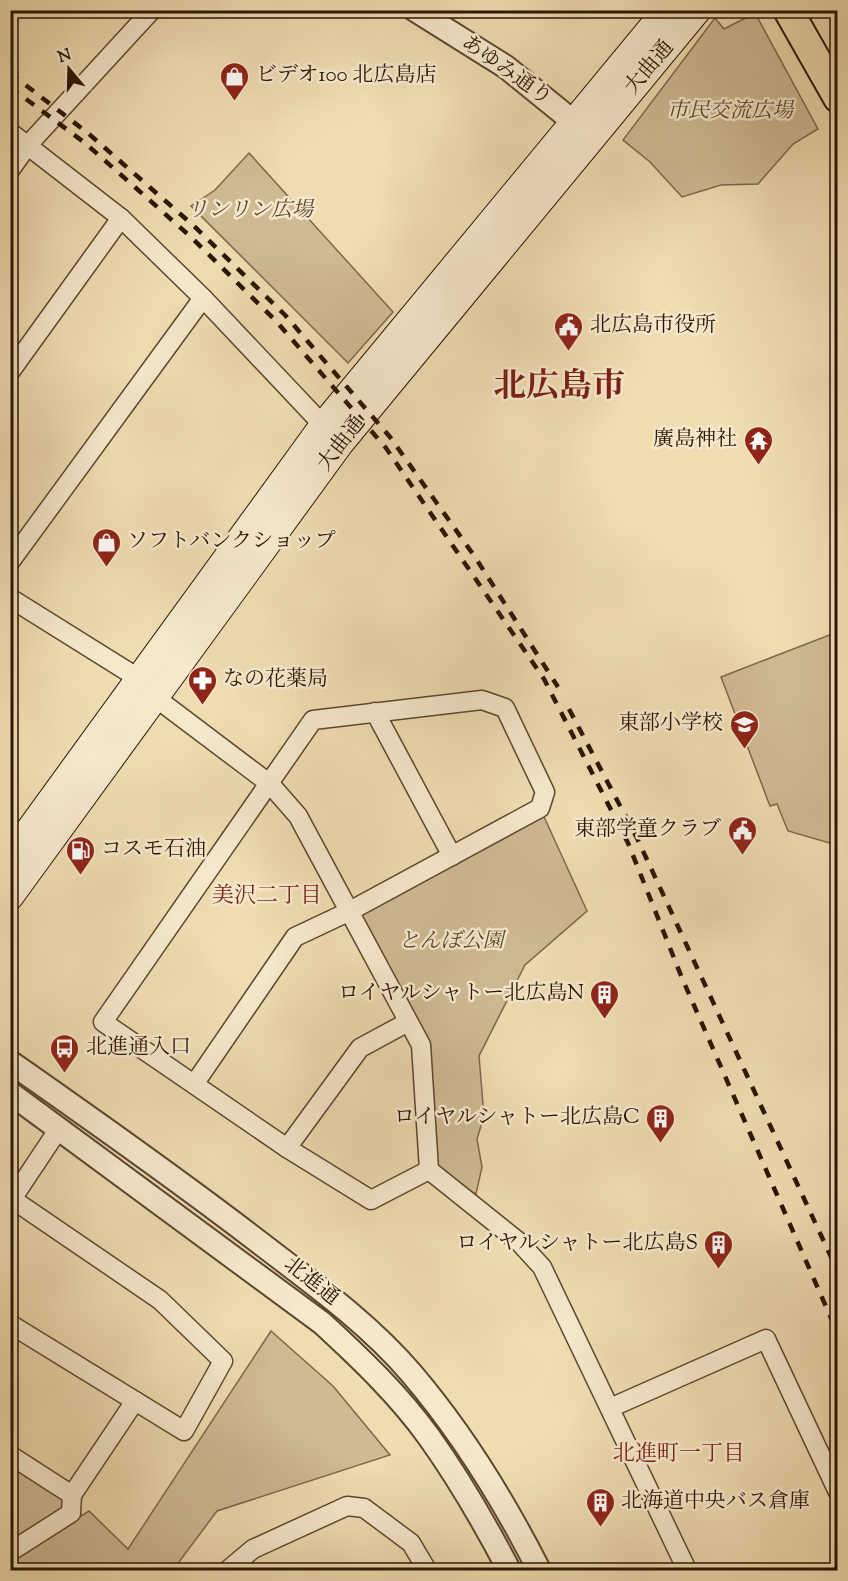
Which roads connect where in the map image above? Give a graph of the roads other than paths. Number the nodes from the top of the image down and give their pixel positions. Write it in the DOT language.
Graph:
graph roads {
  1 [pos="152,10"];
  2 [pos="415,10"];
  3 [pos="666,10"];
  4 [pos="698,10"];
  5 [pos="788,10"];
  6 [pos="837,98"];
  7 [pos="586,128"];
  8 [pos="10,132"];
  9 [pos="28,145"];
  10 [pos="10,170"];
  11 [pos="121,218"];
  12 [pos="203,298"];
  13 [pos="10,372"];
  14 [pos="323,425"];
  15 [pos="10,562"];
  16 [pos="10,598"];
  17 [pos="138,678"];
  18 [pos="156,698"];
  19 [pos="375,712"];
  20 [pos="270,784"];
  21 [pos="10,856"];
  22 [pos="452,856"];
  23 [pos="10,897"];
  24 [pos="348,912"];
  25 [pos="408,1022"];
  26 [pos="10,1062"];
  27 [pos="195,1083"];
  28 [pos="10,1093"];
  29 [pos="58,1130"];
  30 [pos="287,1148"];
  31 [pos="429,1170"];
  32 [pos="10,1324"];
  33 [pos="135,1401"];
  34 [pos="610,1408"];
  35 [pos="10,1455"];
  36 [pos="837,1492"];
  37 [pos="72,1496"];
  38 [pos="10,1552"];
  39 [pos="228,1570"];
  40 [pos="427,1570"];
  41 [pos="509,1570"];
  42 [pos="539,1570"];
  43 [pos="687,1570"];
  1 -- 9 [label="street"];
  2 -- 7 [label="street, あゆみ通り"];
  3 -- 7 [label="main road, 大曲通"];
  4 -- 7 [label="main road, 大曲通"];
  5 -- 6 [label="main road"];
  7 -- 14 [label="main road, 大曲通"];
  7 -- 18 [label="main road, 大曲通"];
  8 -- 9 [label="street"];
  9 -- 10 [label="street"];
  9 -- 11 [label="street"];
  11 -- 12 [label="street"];
  11 -- 13 [label="street"];
  12 -- 14 [label="street"];
  12 -- 15 [label="street"];
  14 -- 17 [label="main road, 大曲通"];
  16 -- 17 [label="street"];
  17 -- 18 [label="street"];
  17 -- 21 [label="main road, 大曲通"];
  18 -- 20 [label="street"];
  18 -- 23 [label="main road, 大曲通"];
  19 -- 20 [label="street"];
  19 -- 22 [label="street"];
  19 -- 22 [label="street"];
  20 -- 24 [label="street"];
  20 -- 27 [label="street"];
  22 -- 24 [label="street"];
  24 -- 25 [label="street"];
  24 -- 27 [label="street"];
  25 -- 30 [label="street"];
  25 -- 31 [label="street"];
  26 -- 42 [label="street, 北進通"];
  27 -- 30 [label="street"];
  28 -- 29 [label="street, 北進通"];
  29 -- 33 [label="street"];
  29 -- 41 [label="street, 北進通"];
  30 -- 31 [label="street"];
  31 -- 34 [label="street"];
  32 -- 33 [label="street"];
  33 -- 37 [label="street"];
  34 -- 36 [label="street"];
  34 -- 43 [label="street"];
  35 -- 37 [label="street"];
  37 -- 38 [label="street"];
  39 -- 40 [label="street"];
}
